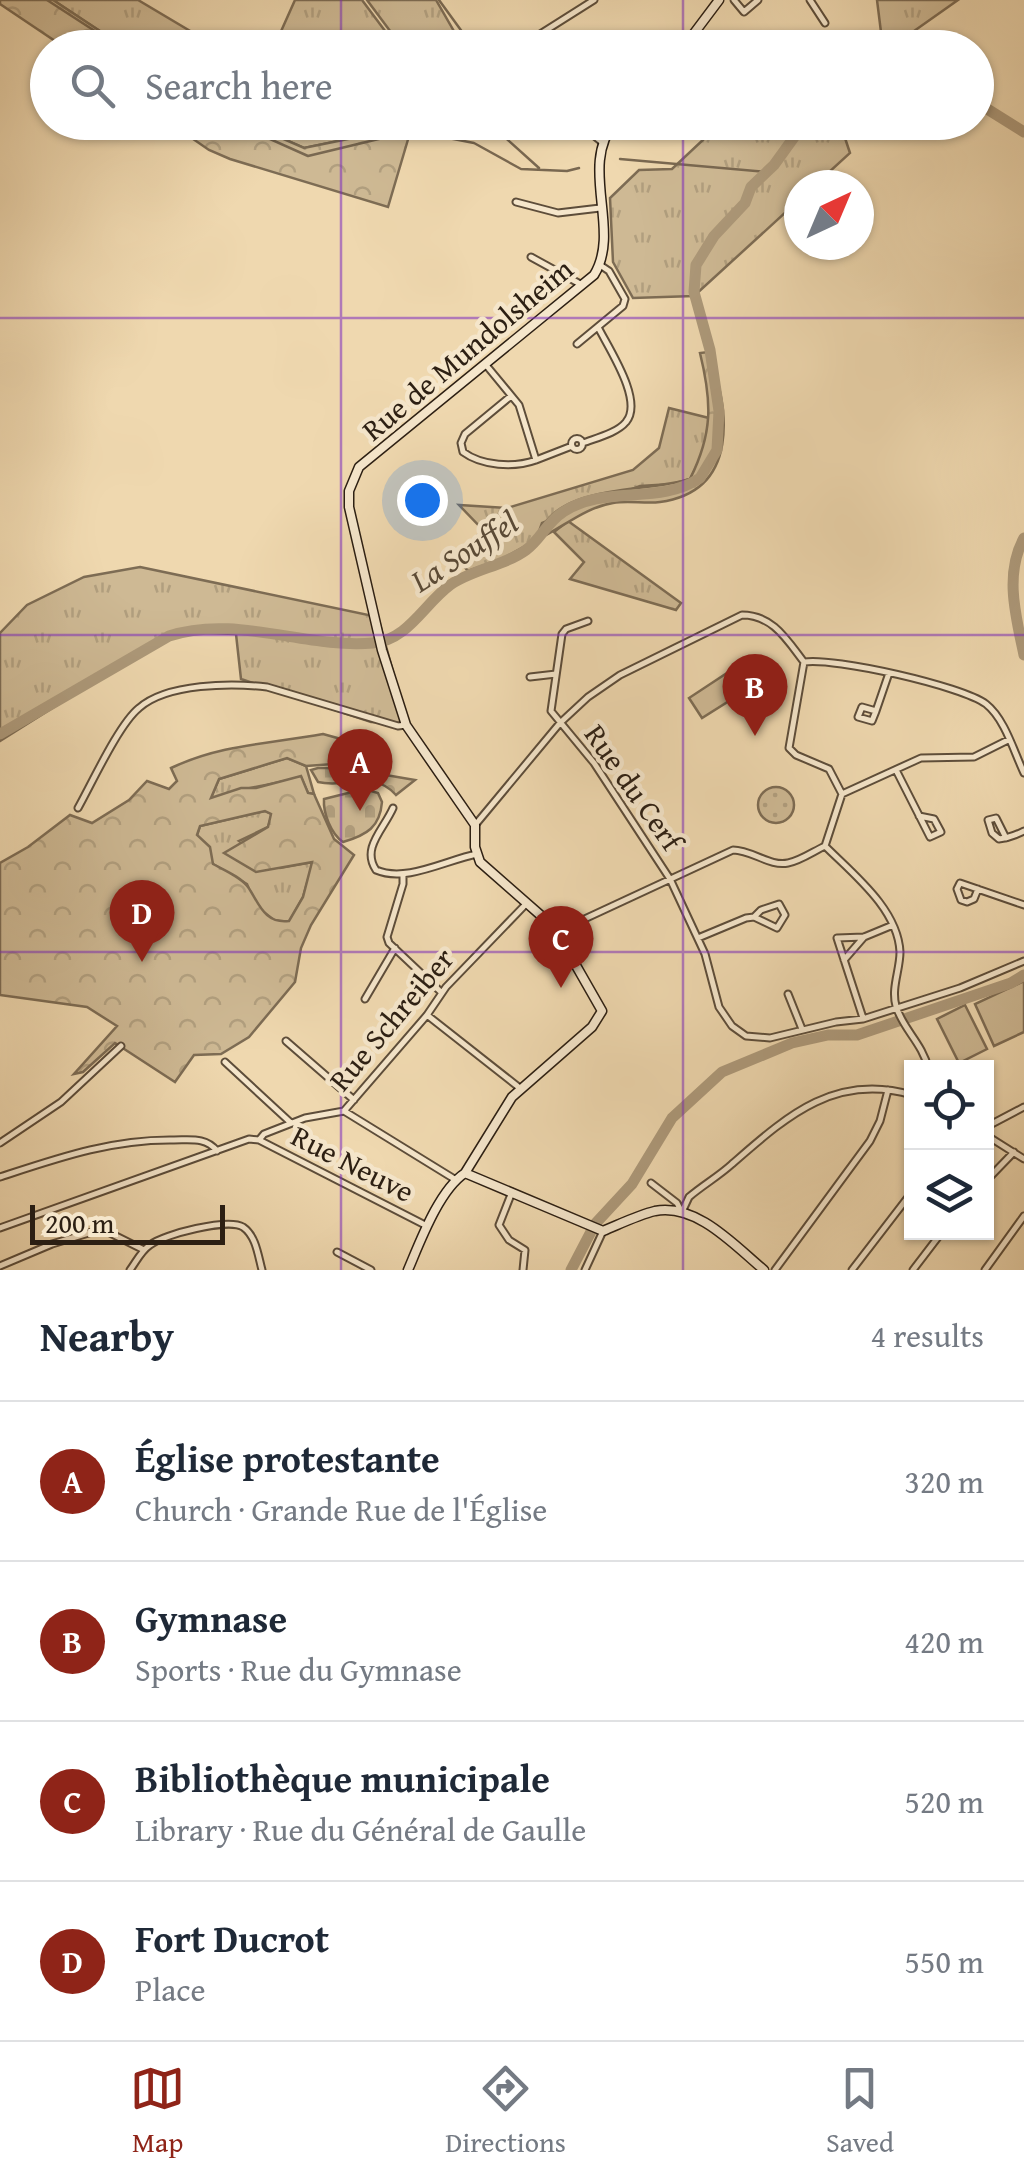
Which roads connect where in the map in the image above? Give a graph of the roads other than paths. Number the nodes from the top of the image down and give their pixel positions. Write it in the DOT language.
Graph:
graph roads {
  1 [pos="594,0"];
  2 [pos="719,0"];
  3 [pos="734,0"];
  4 [pos="758,0"];
  5 [pos="810,0"];
  6 [pos="826,23"];
  7 [pos="546,30"];
  8 [pos="696,30"];
  9 [pos="599,140"];
  10 [pos="602,142"];
  11 [pos="516,202"];
  12 [pos="600,208"];
  13 [pos="531,257"];
  14 [pos="600,265"];
  15 [pos="582,285"];
  16 [pos="598,327"];
  17 [pos="577,344"];
  18 [pos="486,365"];
  19 [pos="512,396"];
  20 [pos="536,460"];
  21 [pos="588,621"];
  22 [pos="804,662"];
  23 [pos="890,673"];
  24 [pos="556,674"];
  25 [pos="530,677"];
  26 [pos="876,711"];
  27 [pos="560,723"];
  28 [pos="406,724"];
  29 [pos="1008,740"];
  30 [pos="896,770"];
  31 [pos="1024,772"];
  32 [pos="842,794"];
  33 [pos="78,808"];
  34 [pos="393,808"];
  35 [pos="919,816"];
  36 [pos="475,825"];
  37 [pos="1024,832"];
  38 [pos="1006,838"];
  39 [pos="825,846"];
  40 [pos="477,854"];
  41 [pos="402,874"];
  42 [pos="670,878"];
  43 [pos="978,889"];
  44 [pos="528,902"];
  45 [pos="1024,905"];
  46 [pos="754,917"];
  47 [pos="893,925"];
  48 [pos="560,934"];
  49 [pos="864,937"];
  50 [pos="698,938"];
  51 [pos="395,948"];
  52 [pos="844,960"];
  53 [pos="1024,961"];
  54 [pos="442,993"];
  55 [pos="788,994"];
  56 [pos="365,999"];
  57 [pos="896,1009"];
  58 [pos="427,1015"];
  59 [pos="864,1019"];
  60 [pos="802,1029"];
  61 [pos="286,1041"];
  62 [pos="121,1046"];
  63 [pos="925,1060"];
  64 [pos="225,1062"];
  65 [pos="521,1089"];
  66 [pos="888,1090"];
  67 [pos="904,1093"];
  68 [pos="354,1100"];
  69 [pos="1024,1107"];
  70 [pos="344,1111"];
  71 [pos="290,1123"];
  72 [pos="994,1123"];
  73 [pos="270,1132"];
  74 [pos="258,1140"];
  75 [pos="994,1140"];
  76 [pos="0,1143"];
  77 [pos="269,1146"];
  78 [pos="217,1150"];
  79 [pos="1014,1152"];
  80 [pos="1024,1158"];
  81 [pos="994,1172"];
  82 [pos="465,1173"];
  83 [pos="0,1178"];
  84 [pos="456,1180"];
  85 [pos="650,1183"];
  86 [pos="512,1192"];
  87 [pos="904,1202"];
  88 [pos="682,1212"];
  89 [pos="1024,1216"];
  90 [pos="427,1226"];
  91 [pos="0,1228"];
  92 [pos="596,1229"];
  93 [pos="936,1240"];
  94 [pos="144,1250"];
  95 [pos="337,1252"];
  96 [pos="0,1266"];
  97 [pos="130,1270"];
  98 [pos="262,1270"];
  99 [pos="371,1270"];
  100 [pos="408,1270"];
  101 [pos="523,1270"];
  102 [pos="585,1270"];
  103 [pos="764,1270"];
  104 [pos="776,1270"];
  105 [pos="852,1270"];
  106 [pos="914,1270"];
  107 [pos="985,1270"];
  1 -- 7 [label="street"];
  2 -- 8 [label="street"];
  3 -- 4 [label="street"];
  5 -- 6 [label="street"];
  9 -- 10 [label="street"];
  10 -- 12 [label="street, Rue de Mundolsheim"];
  11 -- 12 [label="street, Rue de Mundolsheim"];
  12 -- 14 [label="street, Rue de Mundolsheim"];
  13 -- 15 [label="street"];
  14 -- 15 [label="street, Rue de Mundolsheim"];
  14 -- 16 [label="street"];
  15 -- 18 [label="street, Rue de Mundolsheim"];
  16 -- 17 [label="street"];
  16 -- 20 [label="street"];
  18 -- 19 [label="street"];
  18 -- 28 [label="street, Rue de Mundolsheim"];
  19 -- 20 [label="street"];
  19 -- 20 [label="street"];
  21 -- 24 [label="street"];
  22 -- 23 [label="street"];
  22 -- 27 [label="street"];
  22 -- 32 [label="street"];
  23 -- 26 [label="street"];
  23 -- 29 [label="street"];
  24 -- 25 [label="street"];
  24 -- 27 [label="street"];
  27 -- 36 [label="street"];
  27 -- 42 [label="street, Rue du Cerf"];
  28 -- 33 [label="street"];
  28 -- 36 [label="street, Rue de Mundolsheim"];
  29 -- 30 [label="street"];
  29 -- 31 [label="street"];
  30 -- 32 [label="street"];
  30 -- 35 [label="street"];
  32 -- 39 [label="street"];
  34 -- 41 [label="street"];
  35 -- 35 [label="street"];
  36 -- 40 [label="street"];
  37 -- 38 [label="street"];
  39 -- 42 [label="street"];
  39 -- 47 [label="street"];
  40 -- 41 [label="street"];
  40 -- 44 [label="street"];
  41 -- 51 [label="street"];
  42 -- 48 [label="street"];
  42 -- 50 [label="street, Rue du Cerf"];
  43 -- 45 [label="street"];
  44 -- 48 [label="street"];
  44 -- 54 [label="street, Rue Schreiber"];
  46 -- 46 [label="street"];
  46 -- 50 [label="street"];
  47 -- 49 [label="street"];
  47 -- 57 [label="street"];
  48 -- 65 [label="street"];
  49 -- 52 [label="street"];
  49 -- 52 [label="street"];
  50 -- 60 [label="street, Rue du Cerf"];
  51 -- 54 [label="street"];
  51 -- 56 [label="street"];
  52 -- 59 [label="street"];
  53 -- 57 [label="street, Rue du Cerf"];
  54 -- 58 [label="street, Rue Schreiber"];
  55 -- 60 [label="street"];
  57 -- 59 [label="street, Rue du Cerf"];
  57 -- 63 [label="street"];
  58 -- 65 [label="street"];
  58 -- 68 [label="street, Rue Schreiber"];
  59 -- 60 [label="street, Rue du Cerf"];
  61 -- 68 [label="street"];
  62 -- 76 [label="street"];
  64 -- 71 [label="street"];
  65 -- 82 [label="street"];
  66 -- 67 [label="street"];
  66 -- 88 [label="street"];
  66 -- 104 [label="street"];
  68 -- 70 [label="street, Rue Schreiber"];
  69 -- 72 [label="street"];
  70 -- 71 [label="street, Rue Schreiber"];
  70 -- 84 [label="street"];
  71 -- 73 [label="street, Rue Schreiber"];
  73 -- 74 [label="street, Rue Schreiber"];
  73 -- 77 [label="street"];
  74 -- 77 [label="street, Rue Neuve"];
  74 -- 78 [label="street, Rue Schreiber"];
  75 -- 79 [label="street"];
  77 -- 90 [label="street, Rue Neuve"];
  78 -- 83 [label="street"];
  78 -- 91 [label="street, Rue Schreiber"];
  79 -- 80 [label="street"];
  79 -- 81 [label="street"];
  82 -- 84 [label="street"];
  82 -- 86 [label="street"];
  84 -- 90 [label="street"];
  85 -- 88 [label="street"];
  86 -- 92 [label="street"];
  86 -- 101 [label="street"];
  87 -- 105 [label="street"];
  88 -- 92 [label="street"];
  88 -- 103 [label="street"];
  89 -- 107 [label="street"];
  90 -- 100 [label="street"];
  92 -- 102 [label="street"];
  93 -- 106 [label="street"];
  94 -- 96 [label="street"];
  94 -- 97 [label="street"];
  94 -- 98 [label="street"];
  95 -- 99 [label="street"];
}
